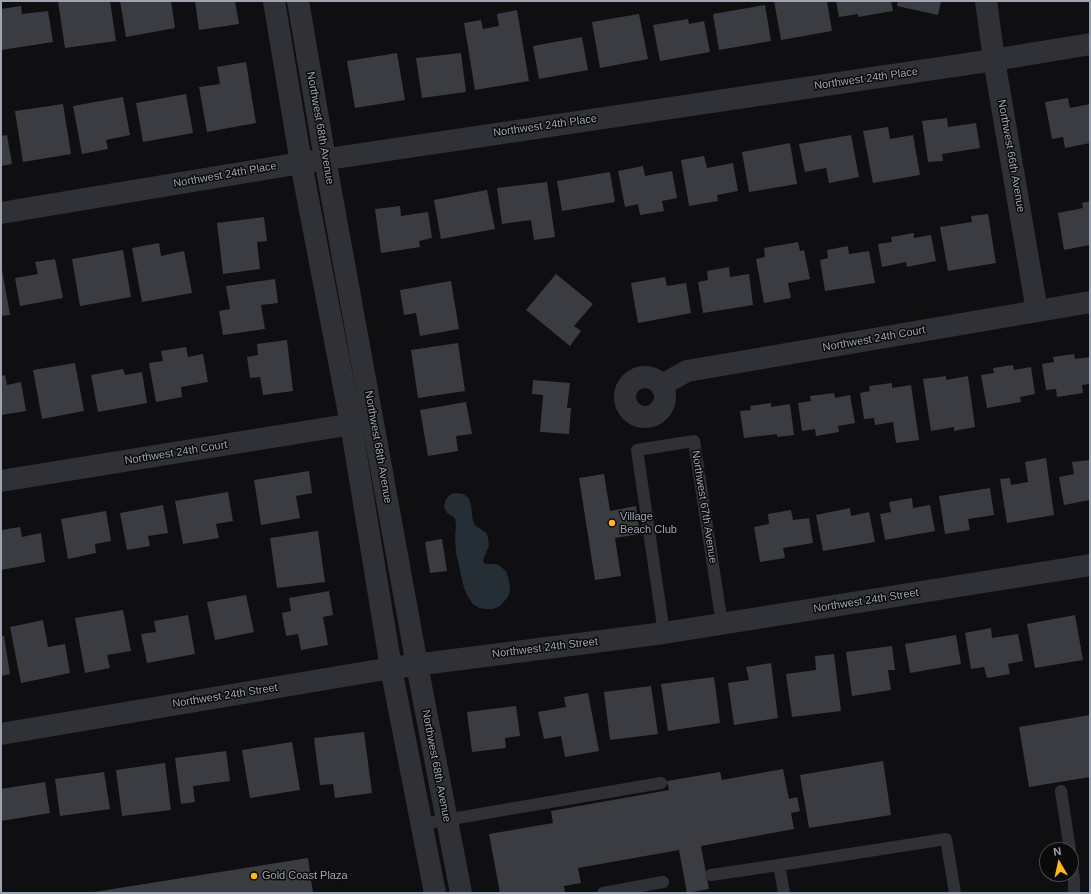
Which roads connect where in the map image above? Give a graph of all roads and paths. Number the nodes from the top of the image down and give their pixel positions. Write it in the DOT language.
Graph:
graph roads {
  1 [pos="274,1"];
  2 [pos="298,1"];
  3 [pos="986,1"];
  4 [pos="1090,44"];
  5 [pos="994,60"];
  6 [pos="325,159"];
  7 [pos="301,163"];
  8 [pos="1,213"];
  9 [pos="1090,302"];
  10 [pos="1037,311"];
  11 [pos="662,385"];
  12 [pos="373,421"];
  13 [pos="351,424"];
  14 [pos="1,481"];
  15 [pos="1090,565"];
  16 [pos="722,624"];
  17 [pos="664,633"];
  18 [pos="417,665"];
  19 [pos="391,668"];
  20 [pos="1,734"];
  21 [pos="661,783"];
  22 [pos="1061,790"];
  23 [pos="447,820"];
  24 [pos="422,824"];
  25 [pos="1069,842"];
  26 [pos="779,865"];
  27 [pos="711,875"];
  28 [pos="663,882"];
  29 [pos="1074,882"];
  30 [pos="436,893"];
  31 [pos="461,893"];
  32 [pos="603,893"];
  33 [pos="784,893"];
  34 [pos="955,893"];
  35 [pos="1074,893"];
  1 -- 7 [label="street, Northwest 68th Avenue"];
  2 -- 6 [label="street, Northwest 68th Avenue"];
  3 -- 5 [label="street, Northwest 66th Avenue"];
  4 -- 5 [label="street, Northwest 24th Place"];
  5 -- 6 [label="street, Northwest 24th Place"];
  5 -- 10 [label="street, Northwest 66th Avenue"];
  6 -- 7 [label="street, Northwest 24th Place"];
  6 -- 12 [label="street, Northwest 68th Avenue"];
  7 -- 8 [label="street, Northwest 24th Place"];
  7 -- 13 [label="street, Northwest 68th Avenue"];
  9 -- 10 [label="street, Northwest 24th Court"];
  10 -- 11 [label="street, Northwest 24th Court"];
  12 -- 13 [label="street, Northwest 24th Court"];
  12 -- 18 [label="street, Northwest 68th Avenue"];
  13 -- 14 [label="street, Northwest 24th Court"];
  13 -- 19 [label="street, Northwest 68th Avenue"];
  15 -- 16 [label="street, Northwest 24th Street"];
  16 -- 17 [label="street, Northwest 24th Street"];
  16 -- 17 [label="lane, Northwest 67th Avenue"];
  17 -- 18 [label="street, Northwest 24th Street"];
  18 -- 19 [label="street, Northwest 24th Street"];
  18 -- 23 [label="street, Northwest 68th Avenue"];
  19 -- 20 [label="street, Northwest 24th Street"];
  19 -- 24 [label="street, Northwest 68th Avenue"];
  21 -- 23 [label="lane"];
  22 -- 25 [label="lane"];
  23 -- 24 [label="lane"];
  23 -- 31 [label="street, Northwest 68th Avenue"];
  24 -- 30 [label="street, Northwest 68th Avenue"];
  26 -- 27 [label="lane"];
  26 -- 33 [label="lane"];
  26 -- 34 [label="lane"];
  28 -- 32 [label="lane"];
  29 -- 35 [label="lane"];
}
